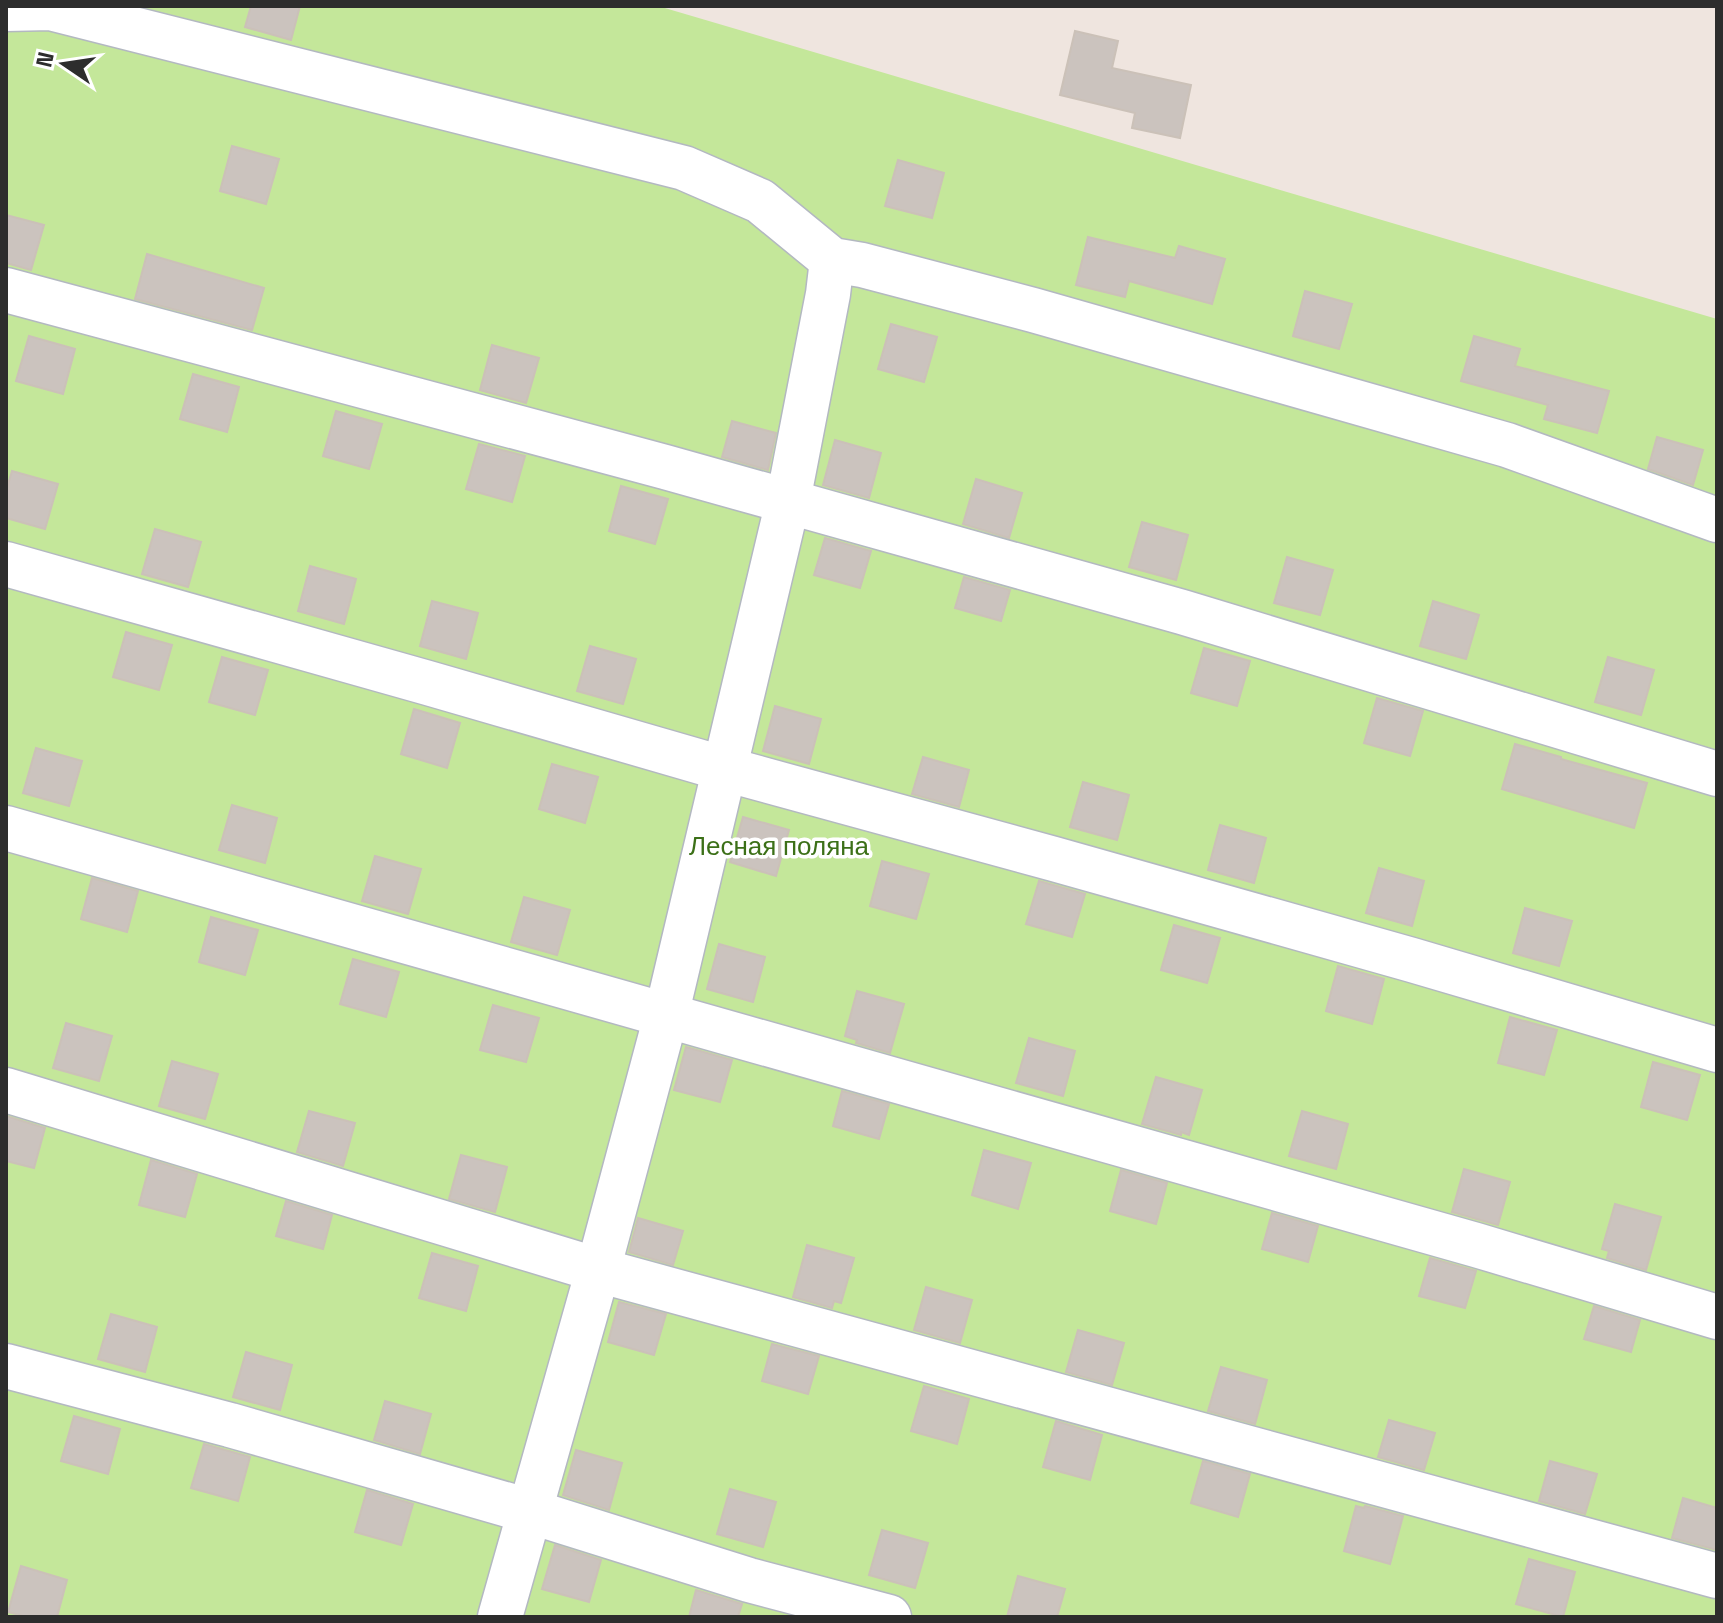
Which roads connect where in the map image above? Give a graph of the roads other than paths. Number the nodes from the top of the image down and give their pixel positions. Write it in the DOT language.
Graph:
graph roads {
  1 [pos="6,9"];
  2 [pos="832,260"];
  3 [pos="6,290"];
  4 [pos="788,501"];
  5 [pos="1717,520"];
  6 [pos="6,564"];
  7 [pos="725,769"];
  8 [pos="1717,774"];
  9 [pos="6,828"];
  10 [pos="666,1016"];
  11 [pos="1717,1050"];
  12 [pos="6,1090"];
  13 [pos="598,1270"];
  14 [pos="1717,1317"];
  15 [pos="6,1366"];
  16 [pos="529,1511"];
  17 [pos="1717,1576"];
  18 [pos="500,1617"];
  19 [pos="889,1617"];
  1 -- 2 [label="street"];
  2 -- 4 [label="street"];
  2 -- 5 [label="street"];
  3 -- 4 [label="street"];
  4 -- 7 [label="street"];
  4 -- 8 [label="street"];
  6 -- 7 [label="street"];
  7 -- 10 [label="street"];
  7 -- 11 [label="street"];
  9 -- 10 [label="street"];
  10 -- 13 [label="street"];
  10 -- 14 [label="street"];
  12 -- 13 [label="street"];
  13 -- 16 [label="street"];
  13 -- 17 [label="street"];
  15 -- 16 [label="street"];
  16 -- 18 [label="street"];
  16 -- 19 [label="street"];
}
